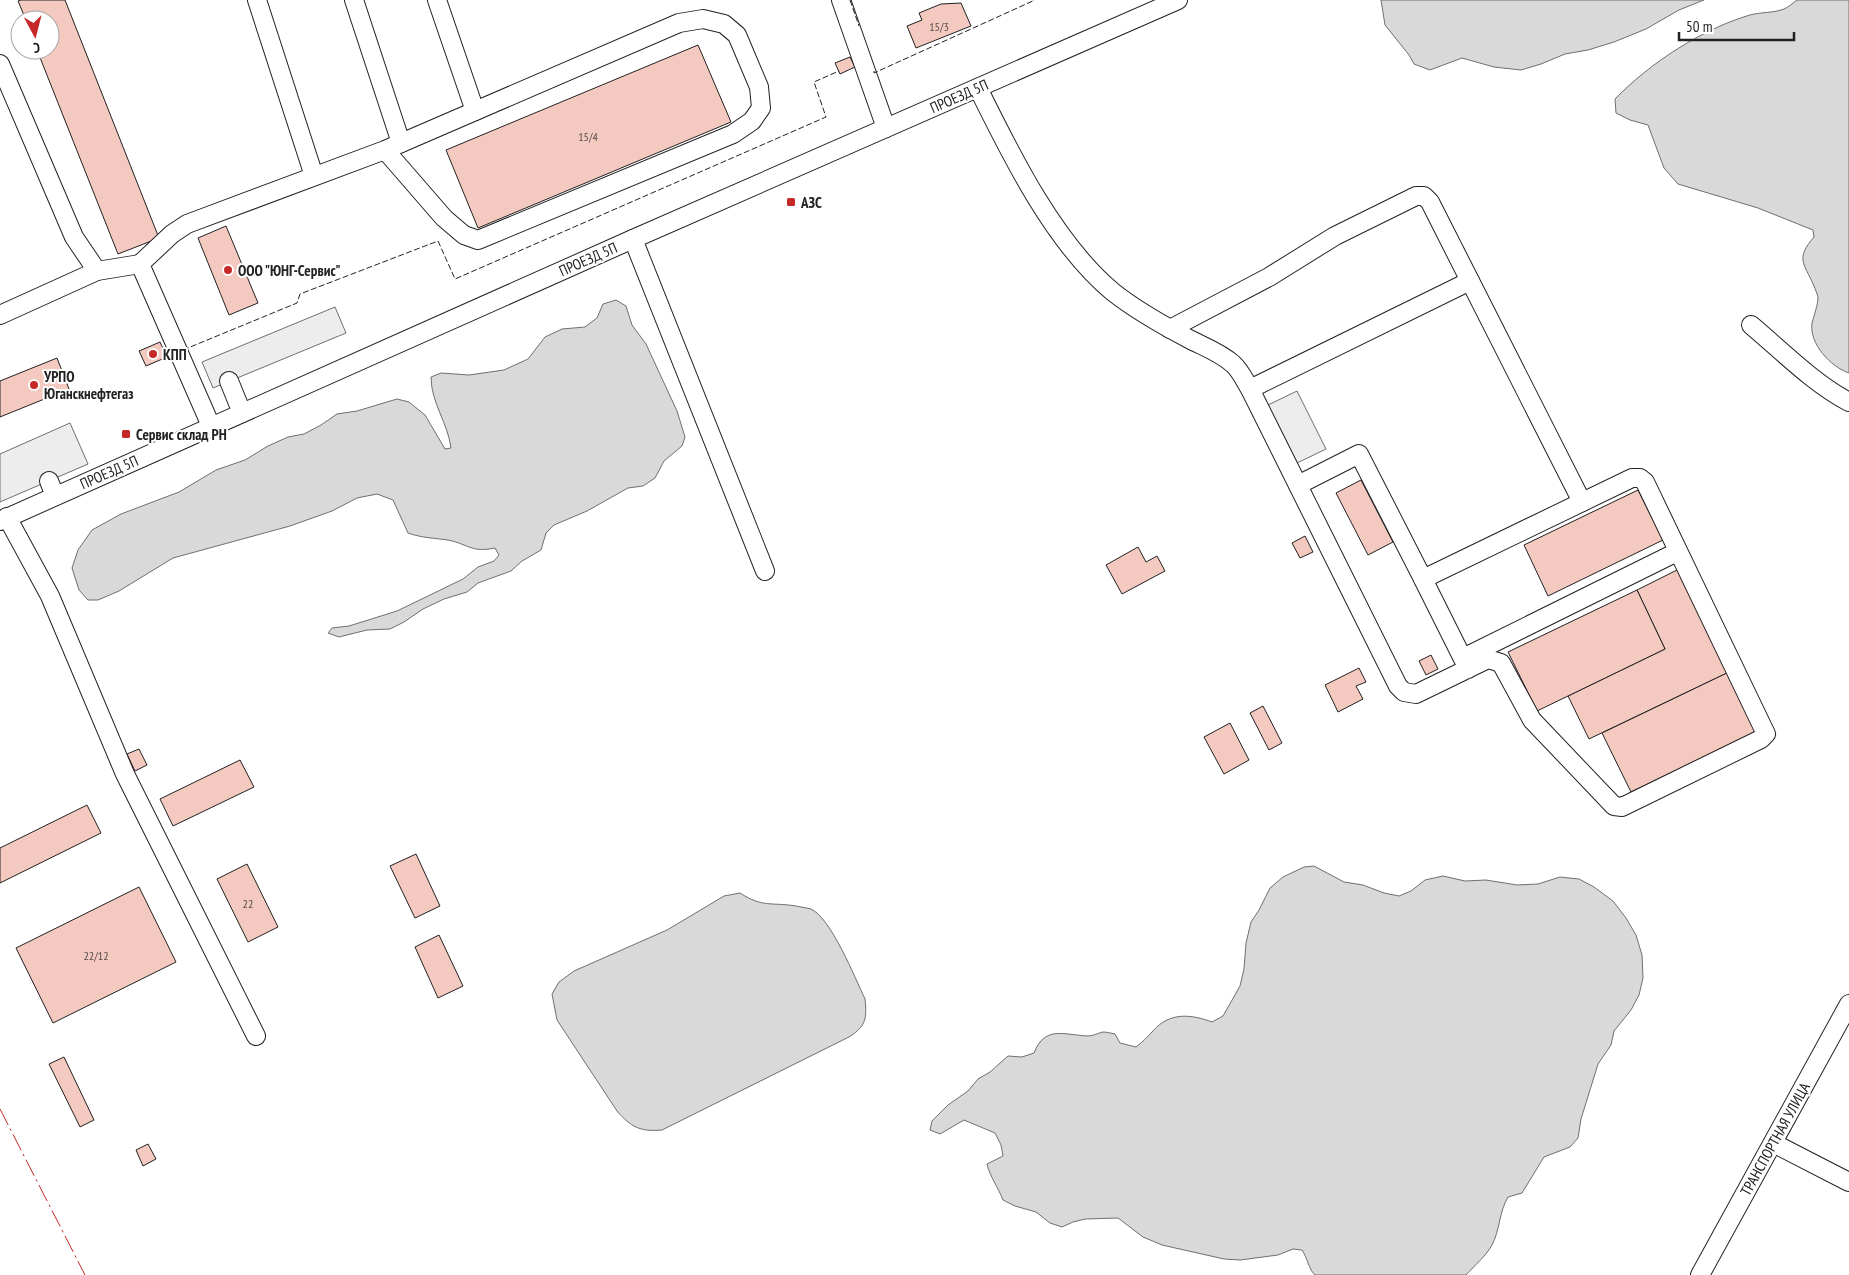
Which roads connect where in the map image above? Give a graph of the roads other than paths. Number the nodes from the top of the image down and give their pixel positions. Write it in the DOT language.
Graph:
graph roads {
  1 [pos="256,0"];
  2 [pos="354,0"];
  3 [pos="438,0"];
  4 [pos="840,0"];
  5 [pos="1178,0"];
  6 [pos="1151,6"];
  7 [pos="0,64"];
  8 [pos="978,88"];
  9 [pos="475,111"];
  10 [pos="886,128"];
  11 [pos="402,143"];
  12 [pos="385,150"];
  13 [pos="314,176"];
  14 [pos="633,239"];
  15 [pos="140,264"];
  16 [pos="97,271"];
  17 [pos="1470,281"];
  18 [pos="0,316"];
  19 [pos="1751,325"];
  20 [pos="1170,329"];
  21 [pos="229,381"];
  22 [pos="1250,389"];
  23 [pos="1849,402"];
  24 [pos="242,413"];
  25 [pos="211,426"];
  26 [pos="1298,485"];
  27 [pos="1582,502"];
  28 [pos="4,519"];
  29 [pos="1677,552"];
  30 [pos="765,571"];
  31 [pos="1423,579"];
  32 [pos="1466,664"];
  33 [pos="1849,1004"];
  34 [pos="256,1036"];
  35 [pos="1773,1143"];
  36 [pos="1849,1182"];
  37 [pos="1700,1275"];
  1 -- 13 [label="street"];
  2 -- 11 [label="street"];
  3 -- 9 [label="street"];
  4 -- 10 [label="street"];
  5 -- 6 [label="street, ПРОЕЗД 5П"];
  6 -- 8 [label="street, ПРОЕЗД 5П"];
  7 -- 16 [label="street"];
  8 -- 10 [label="street, ПРОЕЗД 5П"];
  8 -- 20 [label="street"];
  9 -- 11 [label="street"];
  9 -- 12 [label="street"];
  10 -- 14 [label="street, ПРОЕЗД 5П"];
  11 -- 12 [label="street"];
  12 -- 13 [label="street"];
  13 -- 15 [label="street"];
  14 -- 24 [label="street, ПРОЕЗД 5П"];
  14 -- 30 [label="street"];
  15 -- 16 [label="street"];
  15 -- 25 [label="street"];
  16 -- 18 [label="street"];
  17 -- 20 [label="street"];
  17 -- 22 [label="street"];
  17 -- 27 [label="street"];
  19 -- 23 [label="street"];
  20 -- 22 [label="street"];
  21 -- 24 [label="street"];
  22 -- 26 [label="street"];
  24 -- 25 [label="street, ПРОЕЗД 5П"];
  25 -- 28 [label="street, ПРОЕЗД 5П"];
  26 -- 31 [label="street"];
  26 -- 32 [label="street"];
  27 -- 29 [label="street"];
  27 -- 31 [label="street"];
  28 -- 34 [label="street"];
  29 -- 32 [label="street"];
  29 -- 32 [label="street"];
  31 -- 32 [label="street"];
  33 -- 35 [label="street, ТРАНСПОРТНАЯ УЛИЦА"];
  35 -- 36 [label="street"];
  35 -- 37 [label="street, ТРАНСПОРТНАЯ УЛИЦА"];
}
